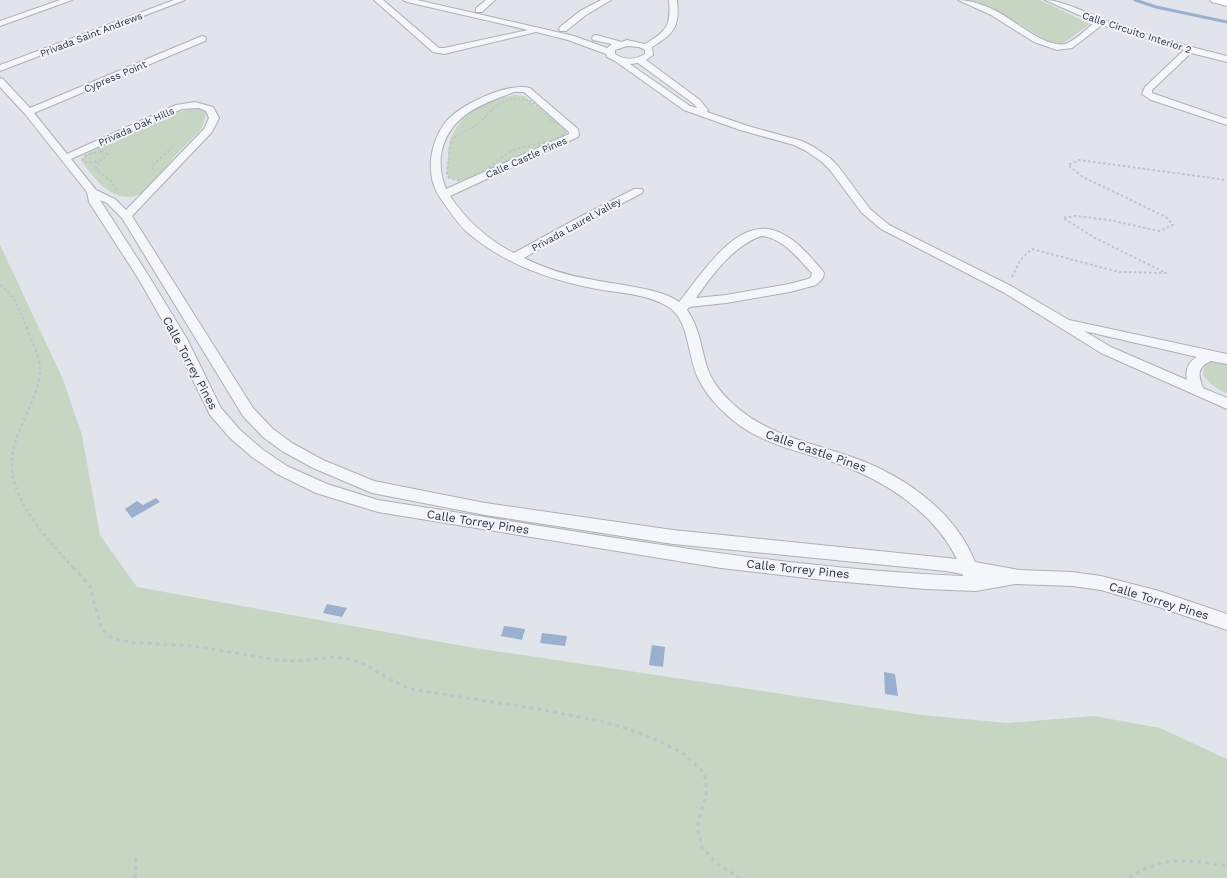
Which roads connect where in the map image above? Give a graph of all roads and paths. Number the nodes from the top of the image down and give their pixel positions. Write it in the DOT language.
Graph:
graph roads {
  1 [pos="68,0"];
  2 [pos="181,0"];
  3 [pos="378,0"];
  4 [pos="407,0"];
  5 [pos="432,0"];
  6 [pos="492,0"];
  7 [pos="607,0"];
  8 [pos="673,0"];
  9 [pos="962,0"];
  10 [pos="1049,0"];
  11 [pos="1216,0"];
  12 [pos="1227,2"];
  13 [pos="479,10"];
  14 [pos="1101,22"];
  15 [pos="0,24"];
  16 [pos="563,29"];
  17 [pos="539,31"];
  18 [pos="202,39"];
  19 [pos="620,44"];
  20 [pos="646,47"];
  21 [pos="1189,50"];
  22 [pos="609,52"];
  23 [pos="1227,59"];
  24 [pos="619,60"];
  25 [pos="640,60"];
  26 [pos="0,68"];
  27 [pos="0,81"];
  28 [pos="28,112"];
  29 [pos="704,113"];
  30 [pos="1227,122"];
  31 [pos="178,144"];
  32 [pos="112,150"];
  33 [pos="106,153"];
  34 [pos="66,158"];
  35 [pos="98,162"];
  36 [pos="154,173"];
  37 [pos="470,178"];
  38 [pos="1227,180"];
  39 [pos="638,191"];
  40 [pos="92,192"];
  41 [pos="123,194"];
  42 [pos="443,195"];
  43 [pos="126,216"];
  44 [pos="515,258"];
  45 [pos="0,285"];
  46 [pos="1007,289"];
  47 [pos="683,306"];
  48 [pos="1064,322"];
  49 [pos="1213,356"];
  50 [pos="1227,359"];
  51 [pos="1197,390"];
  52 [pos="1227,404"];
  53 [pos="968,567"];
  54 [pos="1019,577"];
  55 [pos="976,584"];
  56 [pos="1227,622"];
  57 [pos="136,854"];
  58 [pos="1227,866"];
  59 [pos="136,878"];
  60 [pos="740,878"];
  61 [pos="1129,878"];
  1 -- 15 [label="street"];
  2 -- 26 [label="street, Privada Saint Andrews"];
  3 -- 17 [label="street"];
  4 -- 17 [label="street"];
  5 -- 13 [label="street"];
  6 -- 13 [label="street"];
  7 -- 16 [label="street"];
  8 -- 20 [label="street"];
  9 -- 14 [label="street"];
  10 -- 14 [label="street, Calle Circuito Interior 2"];
  11 -- 12 [label="main road"];
  13 -- 16 [label="street"];
  14 -- 21 [label="street, Calle Circuito Interior 2"];
  16 -- 19 [label="street"];
  17 -- 22 [label="street"];
  18 -- 28 [label="street, Cypress Point"];
  19 -- 20 [label="street"];
  19 -- 22 [label="street"];
  20 -- 25 [label="street"];
  21 -- 23 [label="street, Calle Circuito Interior 2"];
  21 -- 30 [label="street"];
  22 -- 24 [label="street"];
  24 -- 25 [label="street"];
  24 -- 29 [label="street"];
  25 -- 29 [label="street"];
  27 -- 28 [label="street, Calle Torrey Pines"];
  28 -- 34 [label="street, Calle Torrey Pines"];
  29 -- 46 [label="street"];
  31 -- 36 [label="path"];
  32 -- 33 [label="path"];
  34 -- 40 [label="street, Calle Torrey Pines"];
  34 -- 43 [label="street, Privada Dak Hills"];
  35 -- 41 [label="path"];
  37 -- 37 [label="path"];
  38 -- 46 [label="path"];
  39 -- 44 [label="street, Privada Laurel Valley"];
  40 -- 43 [label="street, Calle Torrey Pines"];
  40 -- 55 [label="street, Calle Torrey Pines"];
  42 -- 42 [label="street, Calle Castle Pines"];
  42 -- 44 [label="street, Calle Castle Pines"];
  43 -- 53 [label="street, Calle Torrey Pines"];
  44 -- 47 [label="street, Calle Castle Pines"];
  45 -- 60 [label="path"];
  46 -- 48 [label="street"];
  47 -- 47 [label="street"];
  47 -- 53 [label="street, Calle Castle Pines"];
  48 -- 49 [label="street"];
  48 -- 51 [label="street"];
  49 -- 50 [label="street"];
  49 -- 51 [label="street"];
  51 -- 52 [label="street"];
  53 -- 54 [label="street, Calle Torrey Pines"];
  53 -- 55 [label="street, Calle Castle Pines"];
  54 -- 55 [label="street, Calle Torrey Pines"];
  54 -- 56 [label="street, Calle Torrey Pines"];
  57 -- 59 [label="path"];
  58 -- 61 [label="path"];
}
